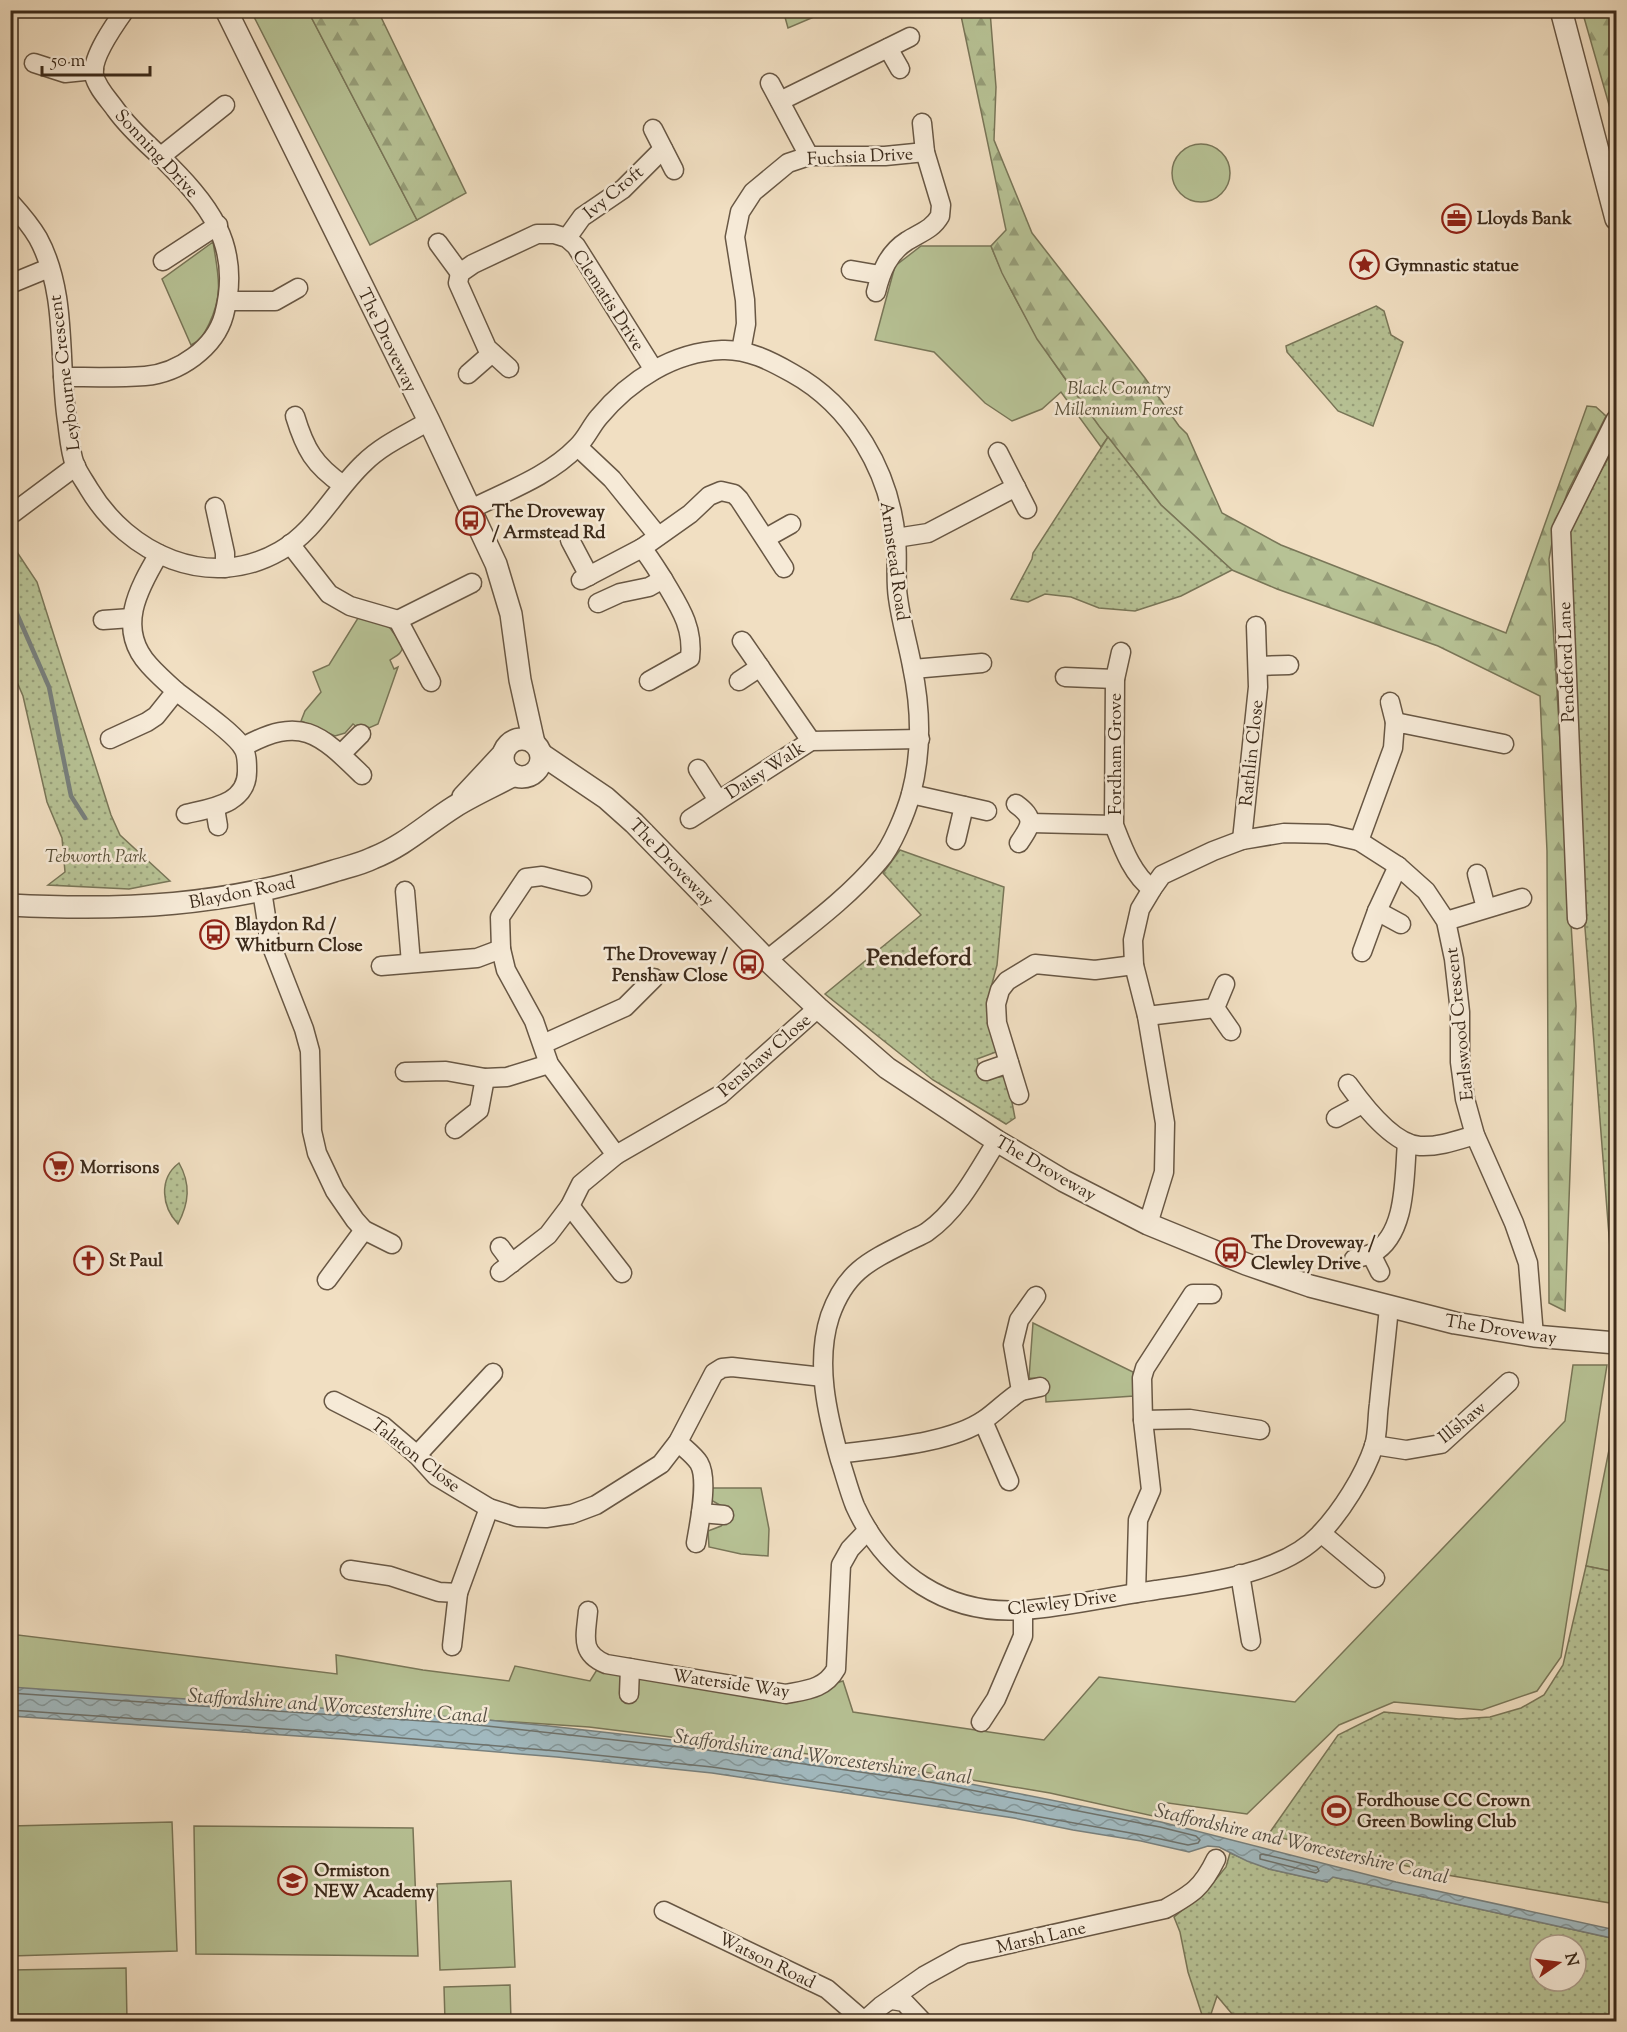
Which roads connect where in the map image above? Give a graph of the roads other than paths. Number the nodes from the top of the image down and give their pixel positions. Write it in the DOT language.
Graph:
graph roads {
  1 [pos="125,10"];
  2 [pos="226,10"];
  3 [pos="1561,10"];
  4 [pos="910,37"];
  5 [pos="888,48"];
  6 [pos="34,63"];
  7 [pos="900,69"];
  8 [pos="94,70"];
  9 [pos="770,83"];
  10 [pos="780,101"];
  11 [pos="225,105"];
  12 [pos="922,123"];
  13 [pos="653,129"];
  14 [pos="663,149"];
  15 [pos="926,152"];
  16 [pos="809,156"];
  17 [pos="160,157"];
  18 [pos="674,170"];
  19 [pos="10,202"];
  20 [pos="1617,219"];
  21 [pos="218,225"];
  22 [pos="567,238"];
  23 [pos="438,243"];
  24 [pos="163,261"];
  25 [pos="49,268"];
  26 [pos="850,270"];
  27 [pos="460,273"];
  28 [pos="10,284"];
  29 [pos="298,288"];
  30 [pos="228,302"];
  31 [pos="741,351"];
  32 [pos="492,353"];
  33 [pos="508,368"];
  34 [pos="654,370"];
  35 [pos="468,374"];
  36 [pos="63,377"];
  37 [pos="1617,419"];
  38 [pos="429,421"];
  39 [pos="303,423"];
  40 [pos="578,447"];
  41 [pos="998,452"];
  42 [pos="76,466"];
  43 [pos="343,485"];
  44 [pos="1016,487"];
  45 [pos="215,507"];
  46 [pos="471,508"];
  47 [pos="1027,509"];
  48 [pos="13,513"];
  49 [pos="791,524"];
  50 [pos="658,536"];
  51 [pos="896,537"];
  52 [pos="766,538"];
  53 [pos="570,540"];
  54 [pos="290,544"];
  55 [pos="642,548"];
  56 [pos="159,554"];
  57 [pos="225,568"];
  58 [pos="784,568"];
  59 [pos="663,579"];
  60 [pos="472,583"];
  61 [pos="598,603"];
  62 [pos="131,618"];
  63 [pos="103,620"];
  64 [pos="398,620"];
  65 [pos="1256,626"];
  66 [pos="742,641"];
  67 [pos="1121,652"];
  68 [pos="982,663"];
  69 [pos="1289,665"];
  70 [pos="1258,666"];
  71 [pos="760,667"];
  72 [pos="913,669"];
  73 [pos="1065,677"];
  74 [pos="1115,679"];
  75 [pos="520,680"];
  76 [pos="649,681"];
  77 [pos="739,681"];
  78 [pos="431,682"];
  79 [pos="176,691"];
  80 [pos="1390,702"];
  81 [pos="1395,722"];
  82 [pos="361,734"];
  83 [pos="110,739"];
  84 [pos="920,739"];
  85 [pos="812,741"];
  86 [pos="1504,744"];
  87 [pos="243,747"];
  88 [pos="508,747"];
  89 [pos="537,749"];
  90 [pos="341,754"];
  91 [pos="698,769"];
  92 [pos="362,775"];
  93 [pos="522,775"];
  94 [pos="586,784"];
  95 [pos="911,794"];
  96 [pos="718,800"];
  97 [pos="1016,804"];
  98 [pos="964,806"];
  99 [pos="454,807"];
  100 [pos="987,812"];
  101 [pos="186,814"];
  102 [pos="690,819"];
  103 [pos="1030,823"];
  104 [pos="1114,825"];
  105 [pos="956,840"];
  106 [pos="1242,840"];
  107 [pos="1359,841"];
  108 [pos="1019,843"];
  109 [pos="1398,866"];
  110 [pos="1477,874"];
  111 [pos="582,886"];
  112 [pos="1152,889"];
  113 [pos="262,891"];
  114 [pos="405,891"];
  115 [pos="1522,898"];
  116 [pos="10,905"];
  117 [pos="1486,908"];
  118 [pos="1377,910"];
  119 [pos="1577,919"];
  120 [pos="1446,921"];
  121 [pos="1401,924"];
  122 [pos="501,949"];
  123 [pos="1362,952"];
  124 [pos="767,960"];
  125 [pos="411,963"];
  126 [pos="1134,965"];
  127 [pos="381,966"];
  128 [pos="654,978"];
  129 [pos="1225,984"];
  130 [pos="818,1008"];
  131 [pos="1215,1008"];
  132 [pos="1147,1016"];
  133 [pos="1231,1031"];
  134 [pos="543,1044"];
  135 [pos="1009,1063"];
  136 [pos="549,1064"];
  137 [pos="986,1071"];
  138 [pos="405,1072"];
  139 [pos="485,1078"];
  140 [pos="1348,1084"];
  141 [pos="1019,1095"];
  142 [pos="1362,1104"];
  143 [pos="1336,1118"];
  144 [pos="455,1129"];
  145 [pos="1475,1135"];
  146 [pos="997,1141"];
  147 [pos="1407,1143"];
  148 [pos="616,1155"];
  149 [pos="570,1206"];
  150 [pos="1148,1224"];
  151 [pos="364,1230"];
  152 [pos="392,1244"];
  153 [pos="500,1247"];
  154 [pos="1380,1272"];
  155 [pos="622,1273"];
  156 [pos="327,1280"];
  157 [pos="1212,1294"];
  158 [pos="1036,1296"];
  159 [pos="1389,1307"];
  160 [pos="1533,1336"];
  161 [pos="1617,1343"];
  162 [pos="493,1373"];
  163 [pos="823,1377"];
  164 [pos="1509,1382"];
  165 [pos="1040,1387"];
  166 [pos="1021,1391"];
  167 [pos="334,1401"];
  168 [pos="1143,1420"];
  169 [pos="983,1421"];
  170 [pos="1260,1430"];
  171 [pos="678,1442"];
  172 [pos="1374,1445"];
  173 [pos="839,1454"];
  174 [pos="417,1455"];
  175 [pos="1009,1481"];
  176 [pos="489,1508"];
  177 [pos="701,1513"];
  178 [pos="724,1515"];
  179 [pos="868,1530"];
  180 [pos="1321,1533"];
  181 [pos="696,1543"];
  182 [pos="350,1570"];
  183 [pos="1240,1574"];
  184 [pos="1375,1578"];
  185 [pos="458,1593"];
  186 [pos="1136,1593"];
  187 [pos="588,1611"];
  188 [pos="1023,1611"];
  189 [pos="1251,1641"];
  190 [pos="452,1646"];
  191 [pos="630,1668"];
  192 [pos="629,1694"];
  193 [pos="981,1722"];
  194 [pos="1216,1859"];
  195 [pos="664,1911"];
  196 [pos="892,2000"];
  197 [pos="863,2021"];
  198 [pos="923,2022"];
  1 -- 8 [label="street"];
  2 -- 38 [label="street, The Droveway"];
  3 -- 20 [label="street"];
  4 -- 5 [label="street"];
  5 -- 7 [label="street"];
  5 -- 10 [label="street"];
  6 -- 8 [label="street"];
  8 -- 17 [label="street, Sonning Drive"];
  9 -- 10 [label="street"];
  10 -- 16 [label="street"];
  11 -- 17 [label="street"];
  12 -- 15 [label="street, Fuchsia Drive"];
  13 -- 14 [label="street, Ivy Croft"];
  14 -- 18 [label="street, Ivy Croft"];
  14 -- 22 [label="street, Ivy Croft"];
  15 -- 16 [label="street, Fuchsia Drive"];
  15 -- 26 [label="street, Fuchsia Drive"];
  16 -- 31 [label="street, Fuchsia Drive"];
  17 -- 21 [label="street, Sonning Drive"];
  19 -- 25 [label="street, Leybourne Crescent"];
  21 -- 24 [label="street"];
  21 -- 30 [label="street, Sonning Drive"];
  22 -- 27 [label="street, Clematis Drive"];
  22 -- 34 [label="street, Clematis Drive"];
  23 -- 27 [label="street"];
  25 -- 28 [label="street"];
  25 -- 36 [label="street, Leybourne Crescent"];
  27 -- 32 [label="street"];
  29 -- 30 [label="street"];
  30 -- 36 [label="street, Sonning Drive"];
  31 -- 34 [label="street, Armstead Road"];
  31 -- 51 [label="street, Armstead Road"];
  32 -- 33 [label="street"];
  32 -- 35 [label="street"];
  34 -- 40 [label="street, Armstead Road"];
  36 -- 42 [label="street, Leybourne Crescent"];
  37 -- 119 [label="street, Pendeford Lane"];
  38 -- 43 [label="street, Leybourne Crescent"];
  38 -- 46 [label="street, The Droveway"];
  39 -- 43 [label="street"];
  40 -- 46 [label="street, Armstead Road"];
  40 -- 50 [label="street"];
  41 -- 44 [label="street"];
  42 -- 48 [label="street"];
  42 -- 56 [label="street, Leybourne Crescent"];
  43 -- 54 [label="street, Leybourne Crescent"];
  44 -- 47 [label="street"];
  44 -- 51 [label="street"];
  45 -- 57 [label="street"];
  46 -- 75 [label="street, The Droveway"];
  49 -- 52 [label="street"];
  50 -- 52 [label="street"];
  50 -- 55 [label="street"];
  51 -- 72 [label="street, Armstead Road"];
  52 -- 58 [label="street"];
  53 -- 55 [label="street"];
  54 -- 57 [label="street, Leybourne Crescent"];
  54 -- 64 [label="street"];
  55 -- 59 [label="street"];
  56 -- 57 [label="street, Leybourne Crescent"];
  56 -- 62 [label="street"];
  59 -- 61 [label="street"];
  59 -- 76 [label="street"];
  60 -- 64 [label="street"];
  62 -- 63 [label="street"];
  62 -- 79 [label="street"];
  64 -- 78 [label="street"];
  65 -- 70 [label="street, Rathlin Close"];
  66 -- 71 [label="street, Daisy Walk"];
  67 -- 74 [label="street, Fordham Grove"];
  68 -- 72 [label="street"];
  69 -- 70 [label="street"];
  70 -- 106 [label="street, Rathlin Close"];
  71 -- 77 [label="street"];
  71 -- 85 [label="street, Daisy Walk"];
  72 -- 84 [label="street, Armstead Road"];
  73 -- 74 [label="street, Fordham Grove"];
  74 -- 104 [label="street, Fordham Grove"];
  75 -- 88 [label="street, The Droveway"];
  75 -- 89 [label="street, The Droveway"];
  79 -- 83 [label="street"];
  79 -- 87 [label="street"];
  80 -- 81 [label="street"];
  81 -- 86 [label="street"];
  81 -- 107 [label="street"];
  82 -- 90 [label="street"];
  84 -- 85 [label="street, Daisy Walk"];
  84 -- 95 [label="street, Armstead Road"];
  85 -- 96 [label="street, Daisy Walk"];
  87 -- 90 [label="street"];
  87 -- 101 [label="street"];
  88 -- 89 [label="street"];
  88 -- 93 [label="street"];
  88 -- 99 [label="street, Blaydon Road"];
  89 -- 93 [label="street"];
  89 -- 94 [label="street, The Droveway"];
  90 -- 92 [label="street"];
  91 -- 96 [label="street, Daisy Walk"];
  93 -- 94 [label="street, The Droveway"];
  93 -- 99 [label="street, Blaydon Road"];
  94 -- 124 [label="street, The Droveway"];
  95 -- 98 [label="street"];
  95 -- 124 [label="street, Armstead Road"];
  96 -- 102 [label="street, Daisy Walk"];
  97 -- 103 [label="street"];
  98 -- 100 [label="street"];
  98 -- 105 [label="street"];
  99 -- 113 [label="street, Blaydon Road"];
  103 -- 104 [label="street"];
  103 -- 108 [label="street"];
  104 -- 112 [label="street, Fordham Grove"];
  106 -- 107 [label="street, Earlswood Crescent"];
  106 -- 112 [label="street, Earlswood Crescent"];
  107 -- 109 [label="street, Earlswood Crescent"];
  109 -- 118 [label="street"];
  109 -- 120 [label="street, Earlswood Crescent"];
  110 -- 117 [label="street"];
  111 -- 122 [label="street"];
  112 -- 126 [label="street, Earlswood Crescent"];
  113 -- 116 [label="street, Blaydon Road"];
  113 -- 151 [label="street"];
  114 -- 125 [label="street"];
  115 -- 117 [label="street"];
  117 -- 120 [label="street"];
  118 -- 121 [label="street"];
  118 -- 123 [label="street"];
  120 -- 145 [label="street, Earlswood Crescent"];
  122 -- 125 [label="street"];
  122 -- 134 [label="street"];
  124 -- 130 [label="street, The Droveway"];
  125 -- 127 [label="street"];
  126 -- 132 [label="street, Earlswood Crescent"];
  126 -- 135 [label="street"];
  128 -- 134 [label="street"];
  129 -- 131 [label="street"];
  130 -- 146 [label="street, The Droveway"];
  130 -- 148 [label="street, Penshaw Close"];
  131 -- 132 [label="street"];
  131 -- 133 [label="street"];
  132 -- 150 [label="street, Earlswood Crescent"];
  134 -- 136 [label="street"];
  135 -- 137 [label="street"];
  135 -- 141 [label="street"];
  136 -- 139 [label="street"];
  136 -- 148 [label="street"];
  138 -- 139 [label="street"];
  139 -- 144 [label="street"];
  140 -- 142 [label="street"];
  142 -- 143 [label="street"];
  142 -- 147 [label="street"];
  145 -- 147 [label="street"];
  145 -- 160 [label="street, Earlswood Crescent"];
  146 -- 150 [label="street, The Droveway"];
  146 -- 163 [label="street, Clewley Drive"];
  147 -- 154 [label="street"];
  148 -- 149 [label="street, Penshaw Close"];
  149 -- 153 [label="street, Penshaw Close"];
  149 -- 155 [label="street"];
  150 -- 159 [label="street, The Droveway"];
  151 -- 152 [label="street"];
  151 -- 156 [label="street"];
  157 -- 168 [label="street"];
  158 -- 166 [label="street"];
  159 -- 160 [label="street, The Droveway"];
  159 -- 172 [label="street, Clewley Drive"];
  160 -- 161 [label="street, The Droveway"];
  162 -- 174 [label="street"];
  163 -- 171 [label="street, Talaton Close"];
  163 -- 173 [label="street, Clewley Drive"];
  164 -- 172 [label="street, Illshaw"];
  165 -- 166 [label="street"];
  166 -- 169 [label="street"];
  167 -- 174 [label="street, Talaton Close"];
  168 -- 170 [label="street"];
  168 -- 186 [label="street"];
  169 -- 173 [label="street"];
  169 -- 175 [label="street"];
  171 -- 176 [label="street, Talaton Close"];
  171 -- 177 [label="street"];
  172 -- 180 [label="street, Clewley Drive"];
  173 -- 179 [label="street, Clewley Drive"];
  174 -- 176 [label="street, Talaton Close"];
  176 -- 185 [label="street"];
  177 -- 178 [label="street"];
  177 -- 181 [label="street"];
  179 -- 188 [label="street, Clewley Drive"];
  179 -- 191 [label="street, Waterside Way"];
  180 -- 183 [label="street, Clewley Drive"];
  180 -- 184 [label="street"];
  182 -- 185 [label="street"];
  183 -- 186 [label="street, Clewley Drive"];
  183 -- 189 [label="street"];
  185 -- 190 [label="street"];
  186 -- 188 [label="street, Clewley Drive"];
  187 -- 191 [label="street, Waterside Way"];
  188 -- 193 [label="street"];
  191 -- 192 [label="street"];
  194 -- 196 [label="street, Marsh Lane"];
  195 -- 197 [label="street, Watson Road"];
  196 -- 197 [label="street, Marsh Lane"];
  196 -- 198 [label="street"];
}
